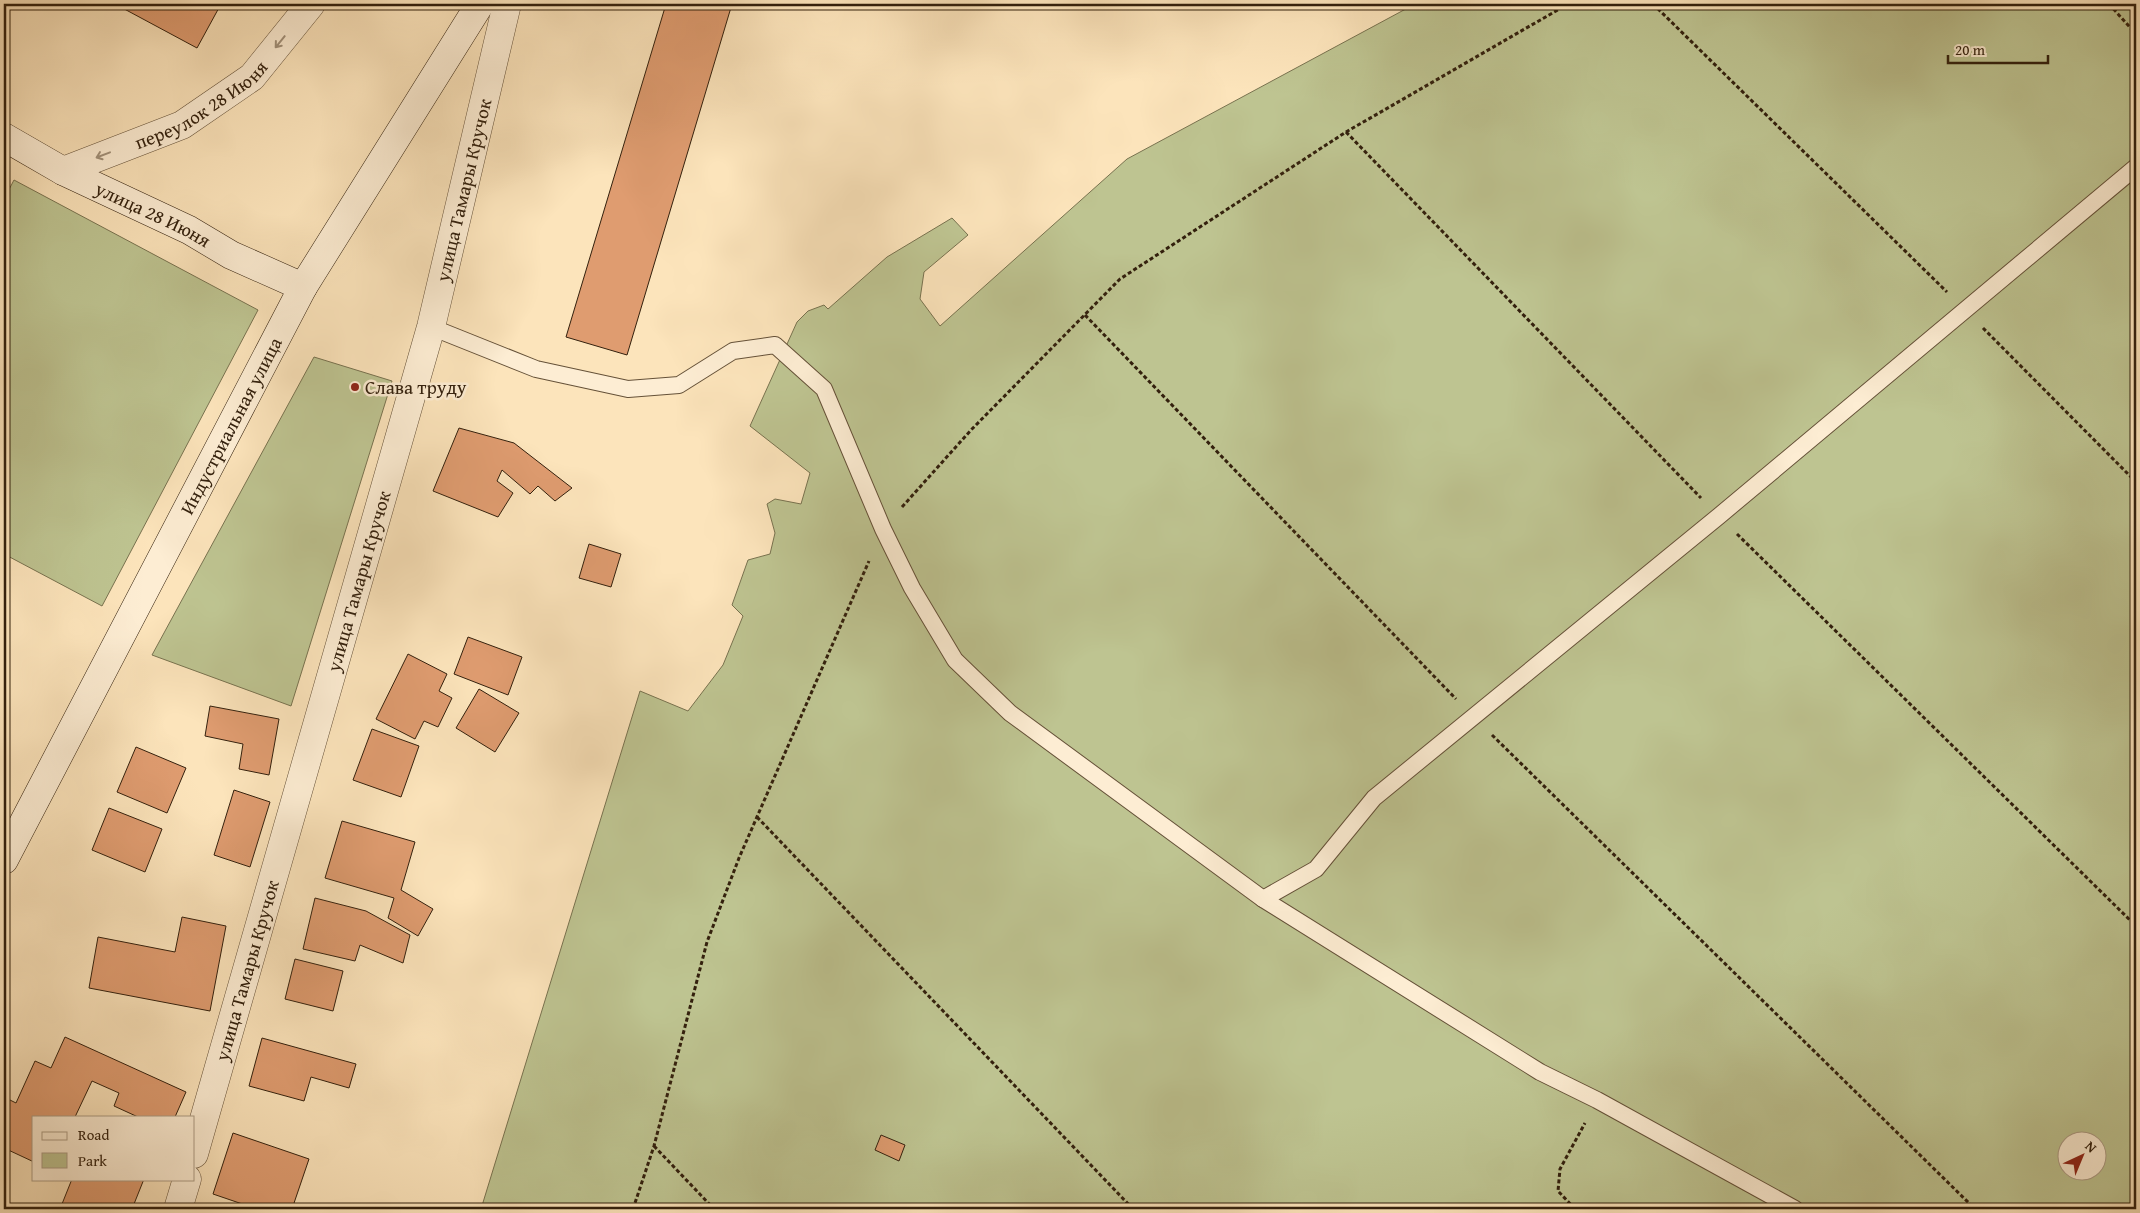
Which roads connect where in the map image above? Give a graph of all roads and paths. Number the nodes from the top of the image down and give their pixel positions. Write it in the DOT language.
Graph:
graph roads {
  1 [pos="311,4"];
  2 [pos="480,4"];
  3 [pos="507,4"];
  4 [pos="1568,4"];
  5 [pos="1653,4"];
  6 [pos="2109,4"];
  7 [pos="2136,34"];
  8 [pos="4,137"];
  9 [pos="2136,167"];
  10 [pos="63,170"];
  11 [pos="303,287"];
  12 [pos="1964,310"];
  13 [pos="1085,315"];
  14 [pos="431,326"];
  15 [pos="2136,482"];
  16 [pos="883,529"];
  17 [pos="1473,717"];
  18 [pos="757,817"];
  19 [pos="4,860"];
  20 [pos="1264,899"];
  21 [pos="1597,1100"];
  22 [pos="654,1146"];
  23 [pos="195,1151"];
  24 [pos="187,1180"];
  25 [pos="178,1209"];
  26 [pos="633,1209"];
  27 [pos="714,1209"];
  28 [pos="1133,1209"];
  29 [pos="1575,1209"];
  30 [pos="1795,1209"];
  31 [pos="1975,1209"];
  1 -- 10 [label="street, переулок 28 Июня, one-way"];
  2 -- 11 [label="street, Индустриальная улица"];
  3 -- 14 [label="street, улица Тамары Кручок"];
  4 -- 13 [label="path"];
  5 -- 12 [label="path"];
  6 -- 7 [label="path"];
  8 -- 10 [label="street, улица 28 Июня"];
  9 -- 12 [label="lane"];
  10 -- 11 [label="street, улица 28 Июня"];
  11 -- 19 [label="street, Индустриальная улица"];
  12 -- 15 [label="path"];
  12 -- 17 [label="lane"];
  13 -- 16 [label="path"];
  13 -- 17 [label="path"];
  14 -- 16 [label="lane"];
  14 -- 23 [label="street, улица Тамары Кручок"];
  16 -- 18 [label="path"];
  16 -- 20 [label="lane"];
  17 -- 20 [label="lane"];
  17 -- 31 [label="path"];
  18 -- 22 [label="path"];
  18 -- 28 [label="path"];
  20 -- 21 [label="lane"];
  21 -- 29 [label="path"];
  21 -- 30 [label="lane"];
  22 -- 26 [label="path"];
  22 -- 27 [label="path"];
  24 -- 25 [label="street"];
}
